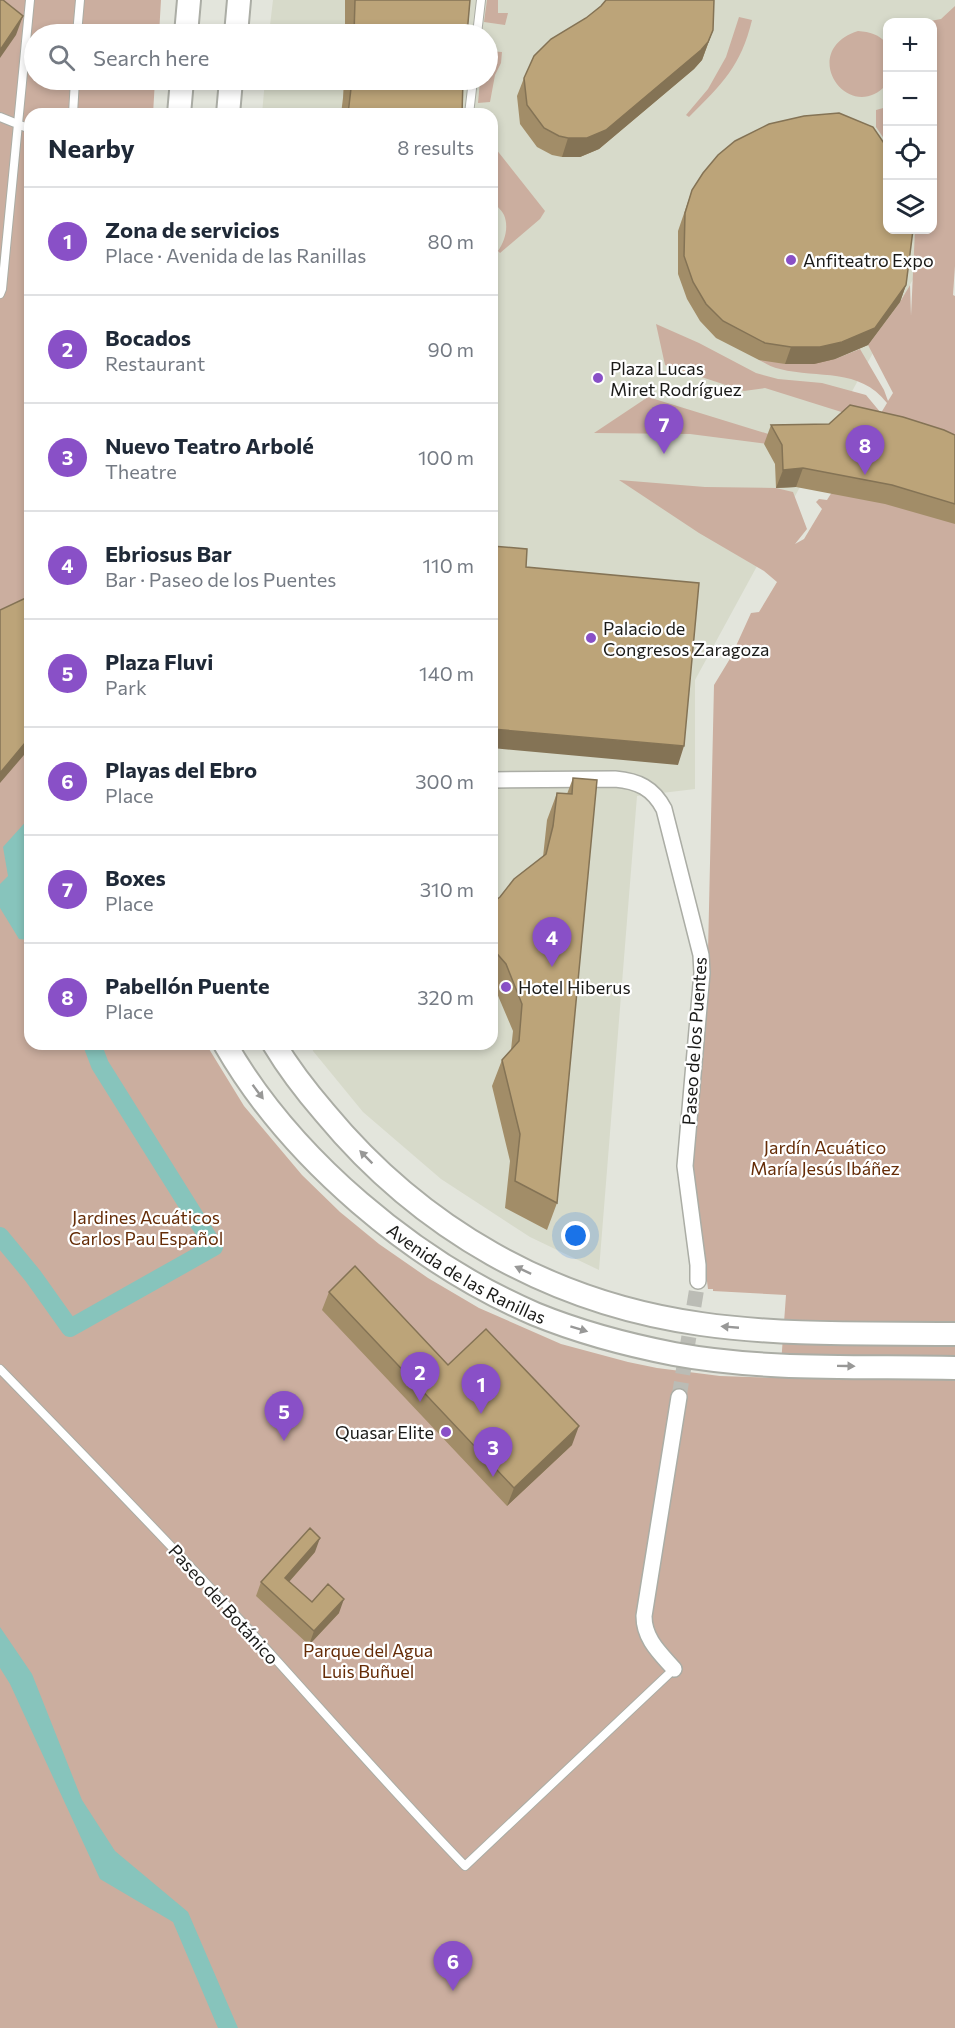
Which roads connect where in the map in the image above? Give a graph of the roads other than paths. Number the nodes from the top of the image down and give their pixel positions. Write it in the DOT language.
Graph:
graph roads {
  1 [pos="30,0"];
  2 [pos="80,0"];
  3 [pos="189,0"];
  4 [pos="239,0"];
  5 [pos="481,0"];
  6 [pos="28,24"];
  7 [pos="78,24"];
  8 [pos="187,24"];
  9 [pos="237,24"];
  10 [pos="478,24"];
  11 [pos="24,68"];
  12 [pos="74,90"];
  13 [pos="181,90"];
  14 [pos="230,90"];
  15 [pos="472,90"];
  16 [pos="73,108"];
  17 [pos="180,108"];
  18 [pos="229,108"];
  19 [pos="470,108"];
  20 [pos="0,117"];
  21 [pos="19,124"];
  22 [pos="24,126"];
  23 [pos="0,294"];
  24 [pos="498,780"];
  25 [pos="229,1050"];
  26 [pos="278,1050"];
  27 [pos="698,1281"];
  28 [pos="955,1334"];
  29 [pos="955,1368"];
  30 [pos="0,1369"];
  31 [pos="679,1397"];
  32 [pos="674,1669"];
  1 -- 6 [label="lane"];
  2 -- 7 [label="lane"];
  3 -- 8 [label="main road"];
  4 -- 9 [label="main road"];
  5 -- 10 [label="lane"];
  11 -- 21 [label="lane"];
  12 -- 16 [label="lane"];
  13 -- 17 [label="main road"];
  14 -- 18 [label="main road"];
  15 -- 19 [label="lane"];
  20 -- 21 [label="lane"];
  21 -- 22 [label="lane"];
  21 -- 23 [label="lane"];
  24 -- 27 [label="street, Paseo de los Puentes"];
  25 -- 29 [label="main road, Avenida de las Ranillas, one-way"];
  28 -- 26 [label="main road, Avenida de las Ranillas, one-way"];
  30 -- 32 [label="lane, Paseo del Botánico"];
  31 -- 32 [label="street"];
}
